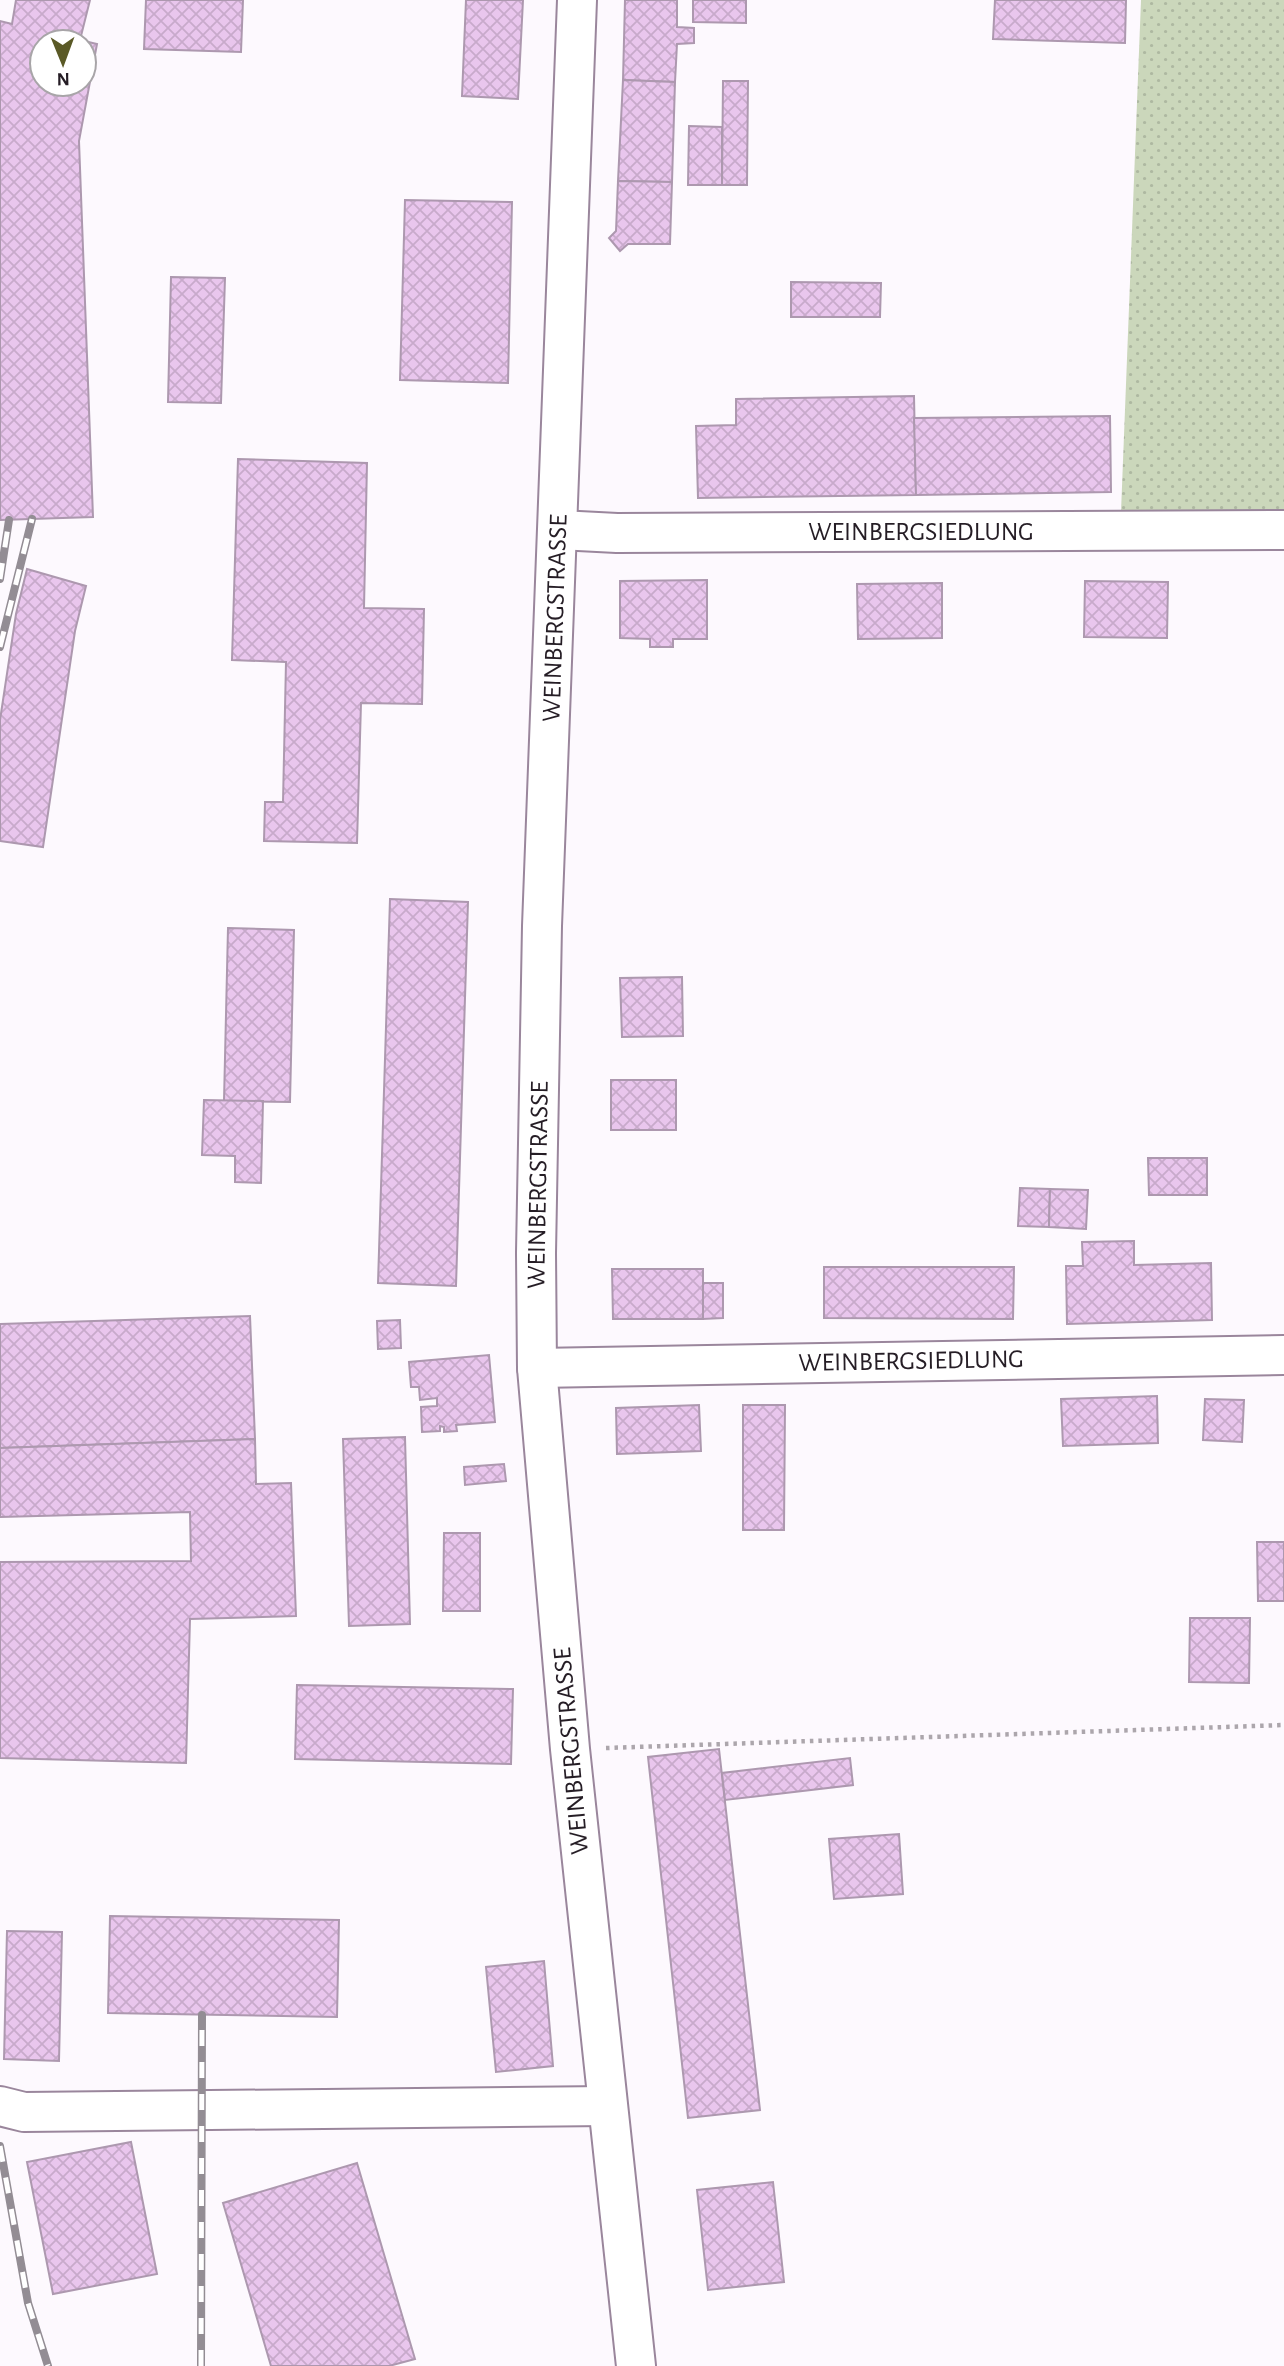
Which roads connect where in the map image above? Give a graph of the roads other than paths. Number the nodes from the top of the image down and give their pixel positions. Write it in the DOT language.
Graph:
graph roads {
  1 [pos="577,0"];
  2 [pos="559,530"];
  3 [pos="1284,530"];
  4 [pos="1284,1354"];
  5 [pos="537,1368"];
  6 [pos="0,2106"];
  7 [pos="607,2106"];
  8 [pos="636,2366"];
  1 -- 2 [label="street, WEINBERGSTRASSE"];
  2 -- 3 [label="street, WEINBERGSIEDLUNG"];
  2 -- 5 [label="street, WEINBERGSTRASSE"];
  4 -- 5 [label="street, WEINBERGSIEDLUNG"];
  5 -- 7 [label="street, WEINBERGSTRASSE"];
  6 -- 7 [label="street"];
  7 -- 8 [label="street, WEINBERGSTRASSE"];
}
